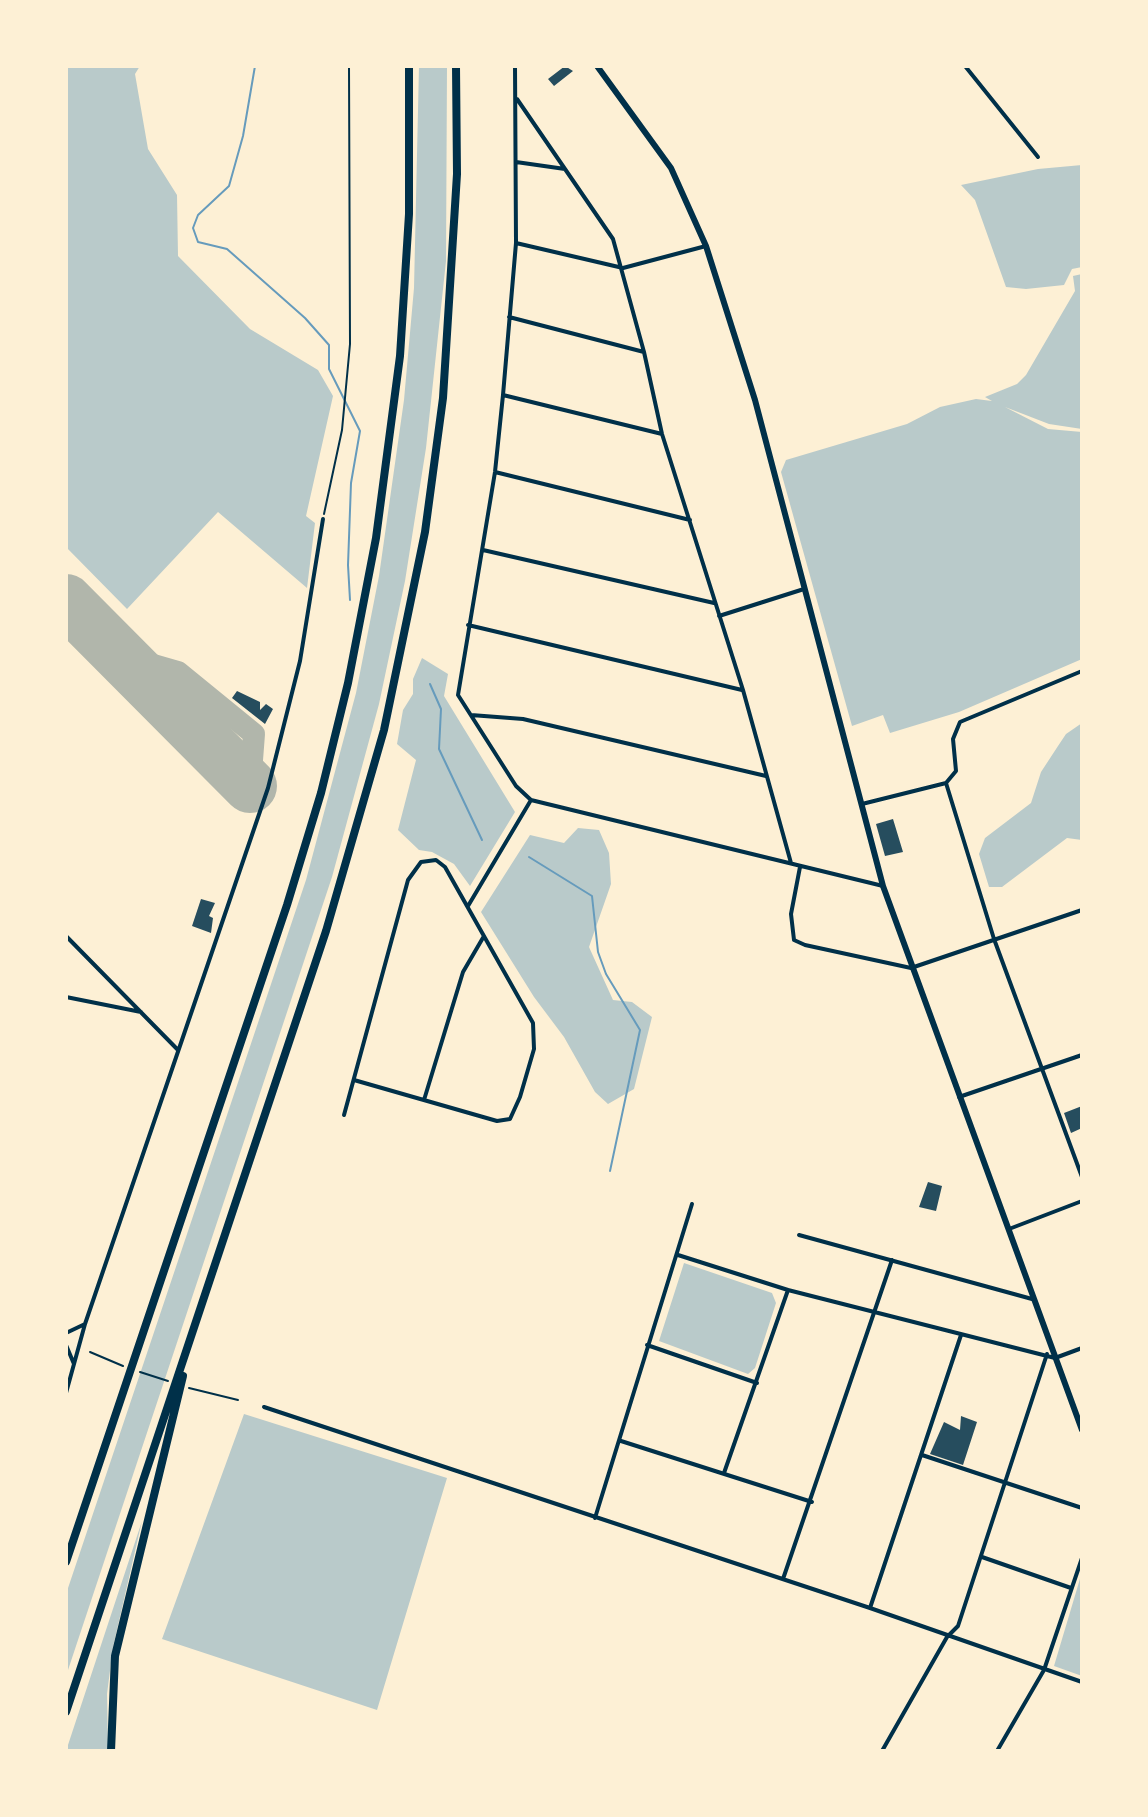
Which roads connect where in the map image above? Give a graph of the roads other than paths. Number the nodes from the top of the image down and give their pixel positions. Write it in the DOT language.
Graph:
graph roads {
  1 [pos="409,66"];
  2 [pos="456,66"];
  3 [pos="515,66"];
  4 [pos="597,66"];
  5 [pos="965,66"];
  6 [pos="516,97"];
  7 [pos="1038,157"];
  8 [pos="516,162"];
  9 [pos="566,170"];
  10 [pos="516,243"];
  11 [pos="706,246"];
  12 [pos="623,268"];
  13 [pos="509,317"];
  14 [pos="644,352"];
  15 [pos="503,395"];
  16 [pos="662,434"];
  17 [pos="495,472"];
  18 [pos="323,519"];
  19 [pos="690,520"];
  20 [pos="482,549"];
  21 [pos="804,589"];
  22 [pos="714,603"];
  23 [pos="718,616"];
  24 [pos="468,625"];
  25 [pos="1082,671"];
  26 [pos="743,690"];
  27 [pos="470,715"];
  28 [pos="766,776"];
  29 [pos="946,783"];
  30 [pos="531,800"];
  31 [pos="862,804"];
  32 [pos="791,864"];
  33 [pos="800,867"];
  34 [pos="883,886"];
  35 [pos="468,906"];
  36 [pos="1082,910"];
  37 [pos="66,936"];
  38 [pos="484,936"];
  39 [pos="994,939"];
  40 [pos="911,968"];
  41 [pos="66,997"];
  42 [pos="143,1013"];
  43 [pos="178,1050"];
  44 [pos="1082,1055"];
  45 [pos="1041,1069"];
  46 [pos="354,1080"];
  47 [pos="959,1097"];
  48 [pos="424,1100"];
  49 [pos="344,1115"];
  50 [pos="1082,1177"];
  51 [pos="1082,1201"];
  52 [pos="692,1204"];
  53 [pos="1009,1229"];
  54 [pos="799,1235"];
  55 [pos="678,1255"];
  56 [pos="892,1260"];
  57 [pos="788,1290"];
  58 [pos="1032,1299"];
  59 [pos="875,1311"];
  60 [pos="85,1324"];
  61 [pos="194,1328"];
  62 [pos="66,1333"];
  63 [pos="961,1335"];
  64 [pos="66,1345"];
  65 [pos="647,1345"];
  66 [pos="1082,1348"];
  67 [pos="1047,1354"];
  68 [pos="1055,1358"];
  69 [pos="75,1366"];
  70 [pos="757,1383"];
  71 [pos="66,1393"];
  72 [pos="264,1407"];
  73 [pos="1082,1430"];
  74 [pos="621,1441"];
  75 [pos="922,1455"];
  76 [pos="724,1473"];
  77 [pos="1006,1482"];
  78 [pos="812,1502"];
  79 [pos="1082,1508"];
  80 [pos="595,1518"];
  81 [pos="982,1557"];
  82 [pos="1082,1558"];
  83 [pos="66,1560"];
  84 [pos="783,1579"];
  85 [pos="1072,1588"];
  86 [pos="870,1608"];
  87 [pos="947,1637"];
  88 [pos="1044,1670"];
  89 [pos="1082,1682"];
  90 [pos="66,1712"];
  91 [pos="111,1751"];
  92 [pos="883,1751"];
  93 [pos="997,1751"];
  1 -- 83 [label="highway"];
  2 -- 61 [label="highway"];
  3 -- 6 [label="street"];
  4 -- 11 [label="main road"];
  5 -- 7 [label="street"];
  6 -- 8 [label="street"];
  6 -- 9 [label="street"];
  8 -- 9 [label="street"];
  8 -- 10 [label="street"];
  9 -- 12 [label="street"];
  10 -- 12 [label="street"];
  10 -- 13 [label="street"];
  11 -- 12 [label="street"];
  11 -- 21 [label="main road"];
  12 -- 14 [label="street"];
  13 -- 14 [label="street"];
  13 -- 15 [label="street"];
  14 -- 16 [label="street"];
  15 -- 16 [label="street"];
  15 -- 17 [label="street"];
  16 -- 19 [label="street"];
  17 -- 19 [label="street"];
  17 -- 20 [label="street"];
  18 -- 43 [label="street"];
  19 -- 22 [label="street"];
  20 -- 22 [label="street"];
  20 -- 24 [label="street"];
  21 -- 23 [label="street"];
  21 -- 31 [label="main road"];
  22 -- 23 [label="street"];
  23 -- 26 [label="street"];
  24 -- 26 [label="street"];
  24 -- 27 [label="street"];
  25 -- 29 [label="street"];
  26 -- 28 [label="street"];
  27 -- 28 [label="street"];
  27 -- 30 [label="street"];
  28 -- 32 [label="street"];
  29 -- 31 [label="street"];
  29 -- 39 [label="street"];
  30 -- 32 [label="street"];
  30 -- 35 [label="street"];
  31 -- 34 [label="main road"];
  32 -- 33 [label="street"];
  33 -- 34 [label="street"];
  33 -- 40 [label="street"];
  34 -- 40 [label="main road"];
  35 -- 38 [label="street"];
  35 -- 46 [label="street"];
  36 -- 39 [label="street"];
  37 -- 42 [label="street"];
  38 -- 48 [label="street"];
  38 -- 48 [label="street"];
  39 -- 40 [label="street"];
  39 -- 45 [label="street"];
  40 -- 47 [label="main road"];
  41 -- 42 [label="street"];
  42 -- 43 [label="street"];
  43 -- 60 [label="street"];
  44 -- 45 [label="street"];
  45 -- 47 [label="street"];
  45 -- 50 [label="street"];
  46 -- 48 [label="street"];
  46 -- 49 [label="street"];
  47 -- 53 [label="main road"];
  51 -- 53 [label="street"];
  52 -- 55 [label="street"];
  53 -- 58 [label="main road"];
  54 -- 56 [label="street"];
  55 -- 57 [label="street"];
  55 -- 65 [label="street"];
  56 -- 58 [label="street"];
  56 -- 59 [label="street"];
  57 -- 59 [label="street"];
  57 -- 70 [label="street"];
  58 -- 68 [label="main road"];
  59 -- 63 [label="street"];
  59 -- 78 [label="street"];
  60 -- 62 [label="street"];
  60 -- 69 [label="street"];
  61 -- 90 [label="highway"];
  61 -- 91 [label="highway"];
  63 -- 67 [label="street"];
  63 -- 75 [label="street"];
  64 -- 69 [label="street"];
  65 -- 70 [label="street"];
  65 -- 74 [label="street"];
  66 -- 68 [label="street"];
  67 -- 68 [label="street"];
  67 -- 77 [label="street"];
  68 -- 73 [label="main road"];
  69 -- 71 [label="street"];
  70 -- 76 [label="street"];
  72 -- 80 [label="street"];
  74 -- 76 [label="street"];
  74 -- 80 [label="street"];
  75 -- 77 [label="street"];
  75 -- 86 [label="street"];
  76 -- 78 [label="street"];
  77 -- 79 [label="street"];
  77 -- 81 [label="street"];
  78 -- 84 [label="street"];
  80 -- 84 [label="street"];
  81 -- 85 [label="street"];
  81 -- 87 [label="street"];
  82 -- 85 [label="street"];
  84 -- 86 [label="street"];
  85 -- 88 [label="street"];
  86 -- 87 [label="street"];
  87 -- 88 [label="street"];
  87 -- 92 [label="street"];
  88 -- 89 [label="street"];
  88 -- 93 [label="street"];
}
